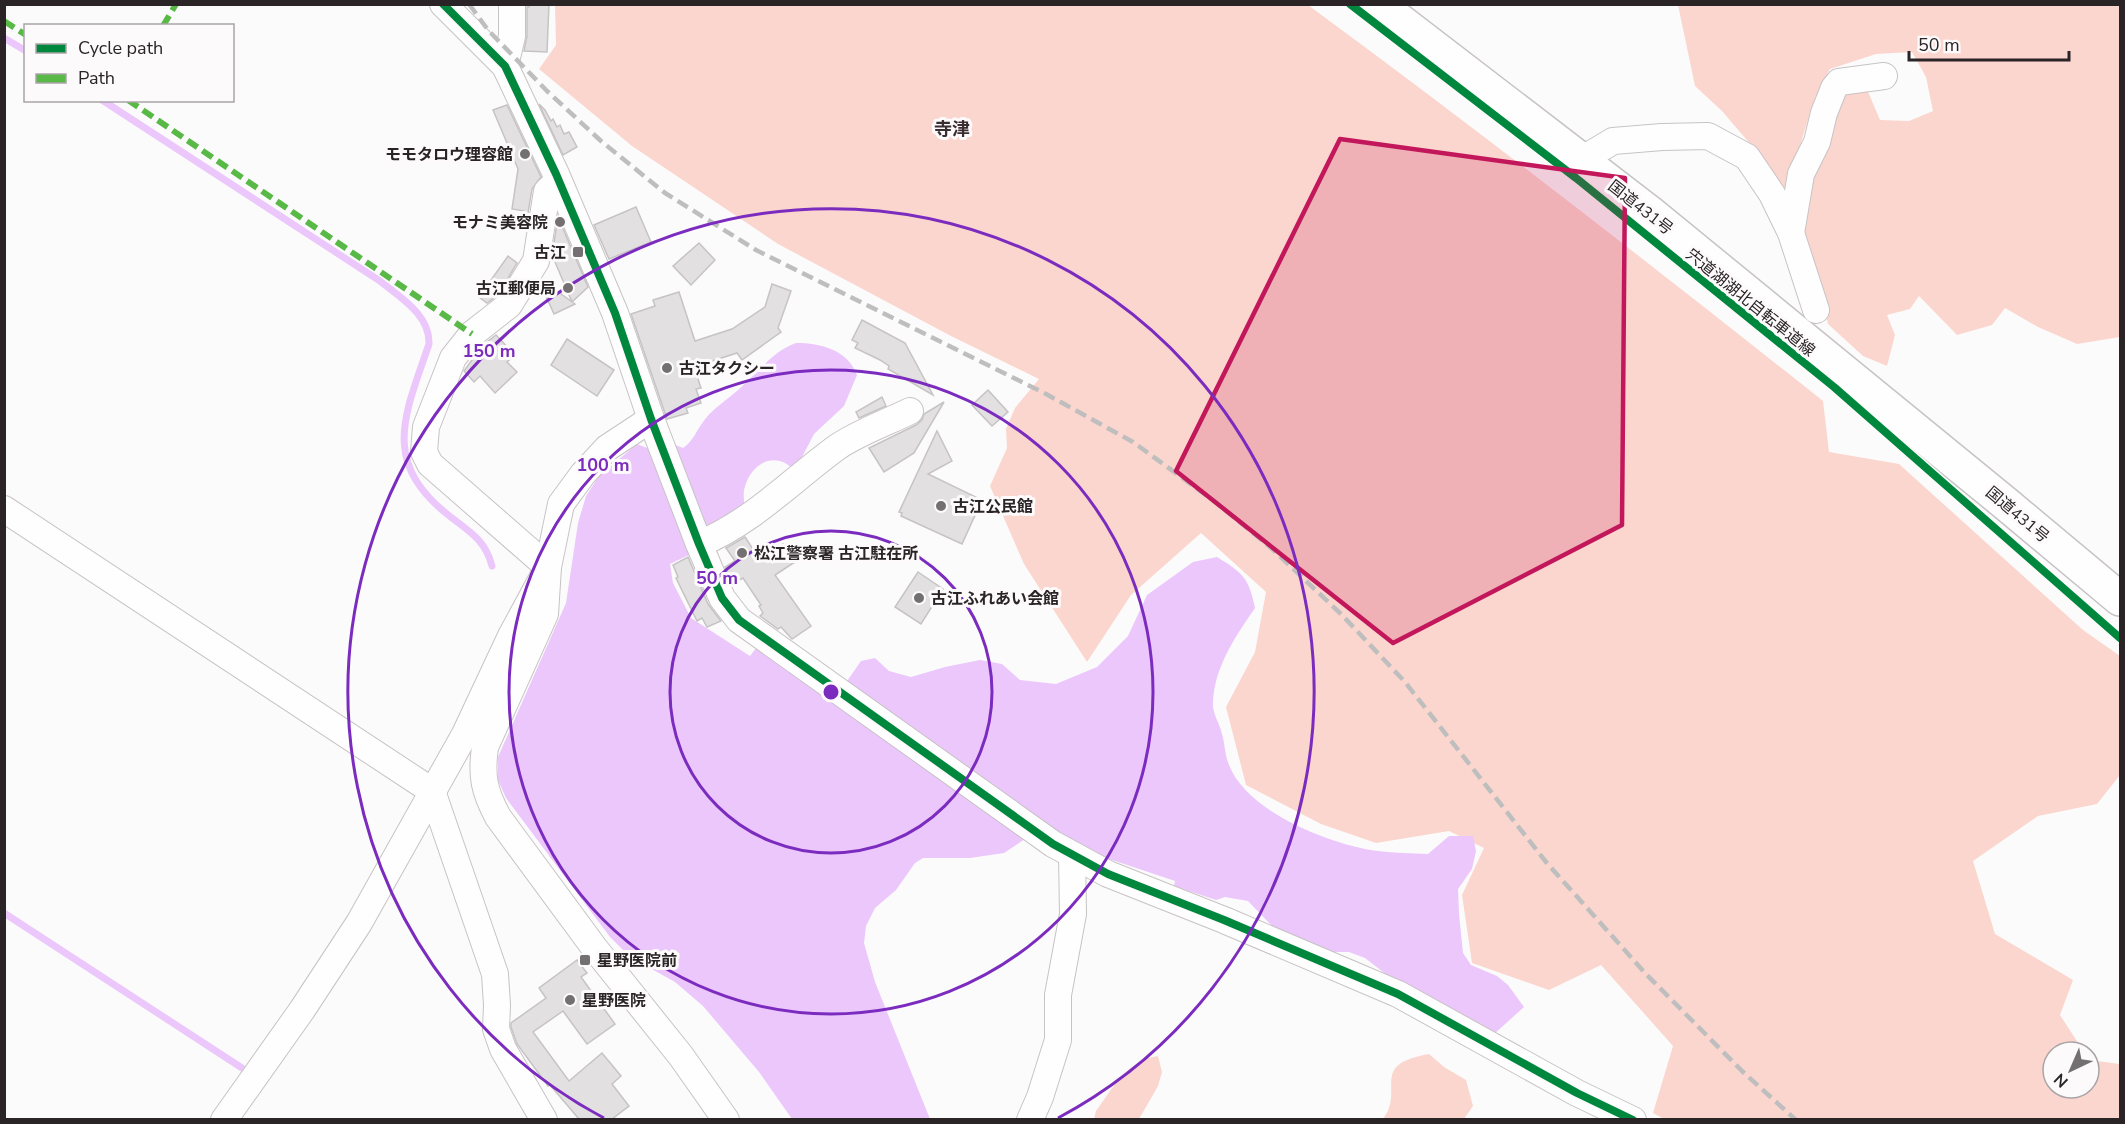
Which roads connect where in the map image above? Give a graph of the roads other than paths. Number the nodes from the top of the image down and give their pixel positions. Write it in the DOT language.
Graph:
graph roads {
  1 [pos="443,4"];
  2 [pos="512,4"];
  3 [pos="1378,4"];
  4 [pos="505,66"];
  5 [pos="1884,76"];
  6 [pos="1585,163"];
  7 [pos="558,181"];
  8 [pos="1791,233"];
  9 [pos="1816,310"];
  10 [pos="910,411"];
  11 [pos="651,419"];
  12 [pos="4,509"];
  13 [pos="699,544"];
  14 [pos="548,567"];
  15 [pos="2121,600"];
  16 [pos="432,791"];
  17 [pos="1072,855"];
  18 [pos="224,1119"];
  19 [pos="544,1119"];
  20 [pos="726,1119"];
  21 [pos="1030,1119"];
  22 [pos="1633,1119"];
  1 -- 4 [label="street"];
  2 -- 4 [label="street"];
  3 -- 6 [label="highway, 国道431号"];
  4 -- 7 [label="street"];
  5 -- 8 [label="street"];
  6 -- 8 [label="street"];
  6 -- 15 [label="highway, 国道431号"];
  7 -- 11 [label="street"];
  7 -- 14 [label="street"];
  8 -- 9 [label="street"];
  10 -- 13 [label="street"];
  11 -- 13 [label="street"];
  11 -- 14 [label="street"];
  12 -- 16 [label="street"];
  13 -- 17 [label="street"];
  14 -- 16 [label="street"];
  14 -- 20 [label="street"];
  16 -- 18 [label="street"];
  16 -- 19 [label="street"];
  17 -- 21 [label="street"];
  17 -- 22 [label="street"];
}
